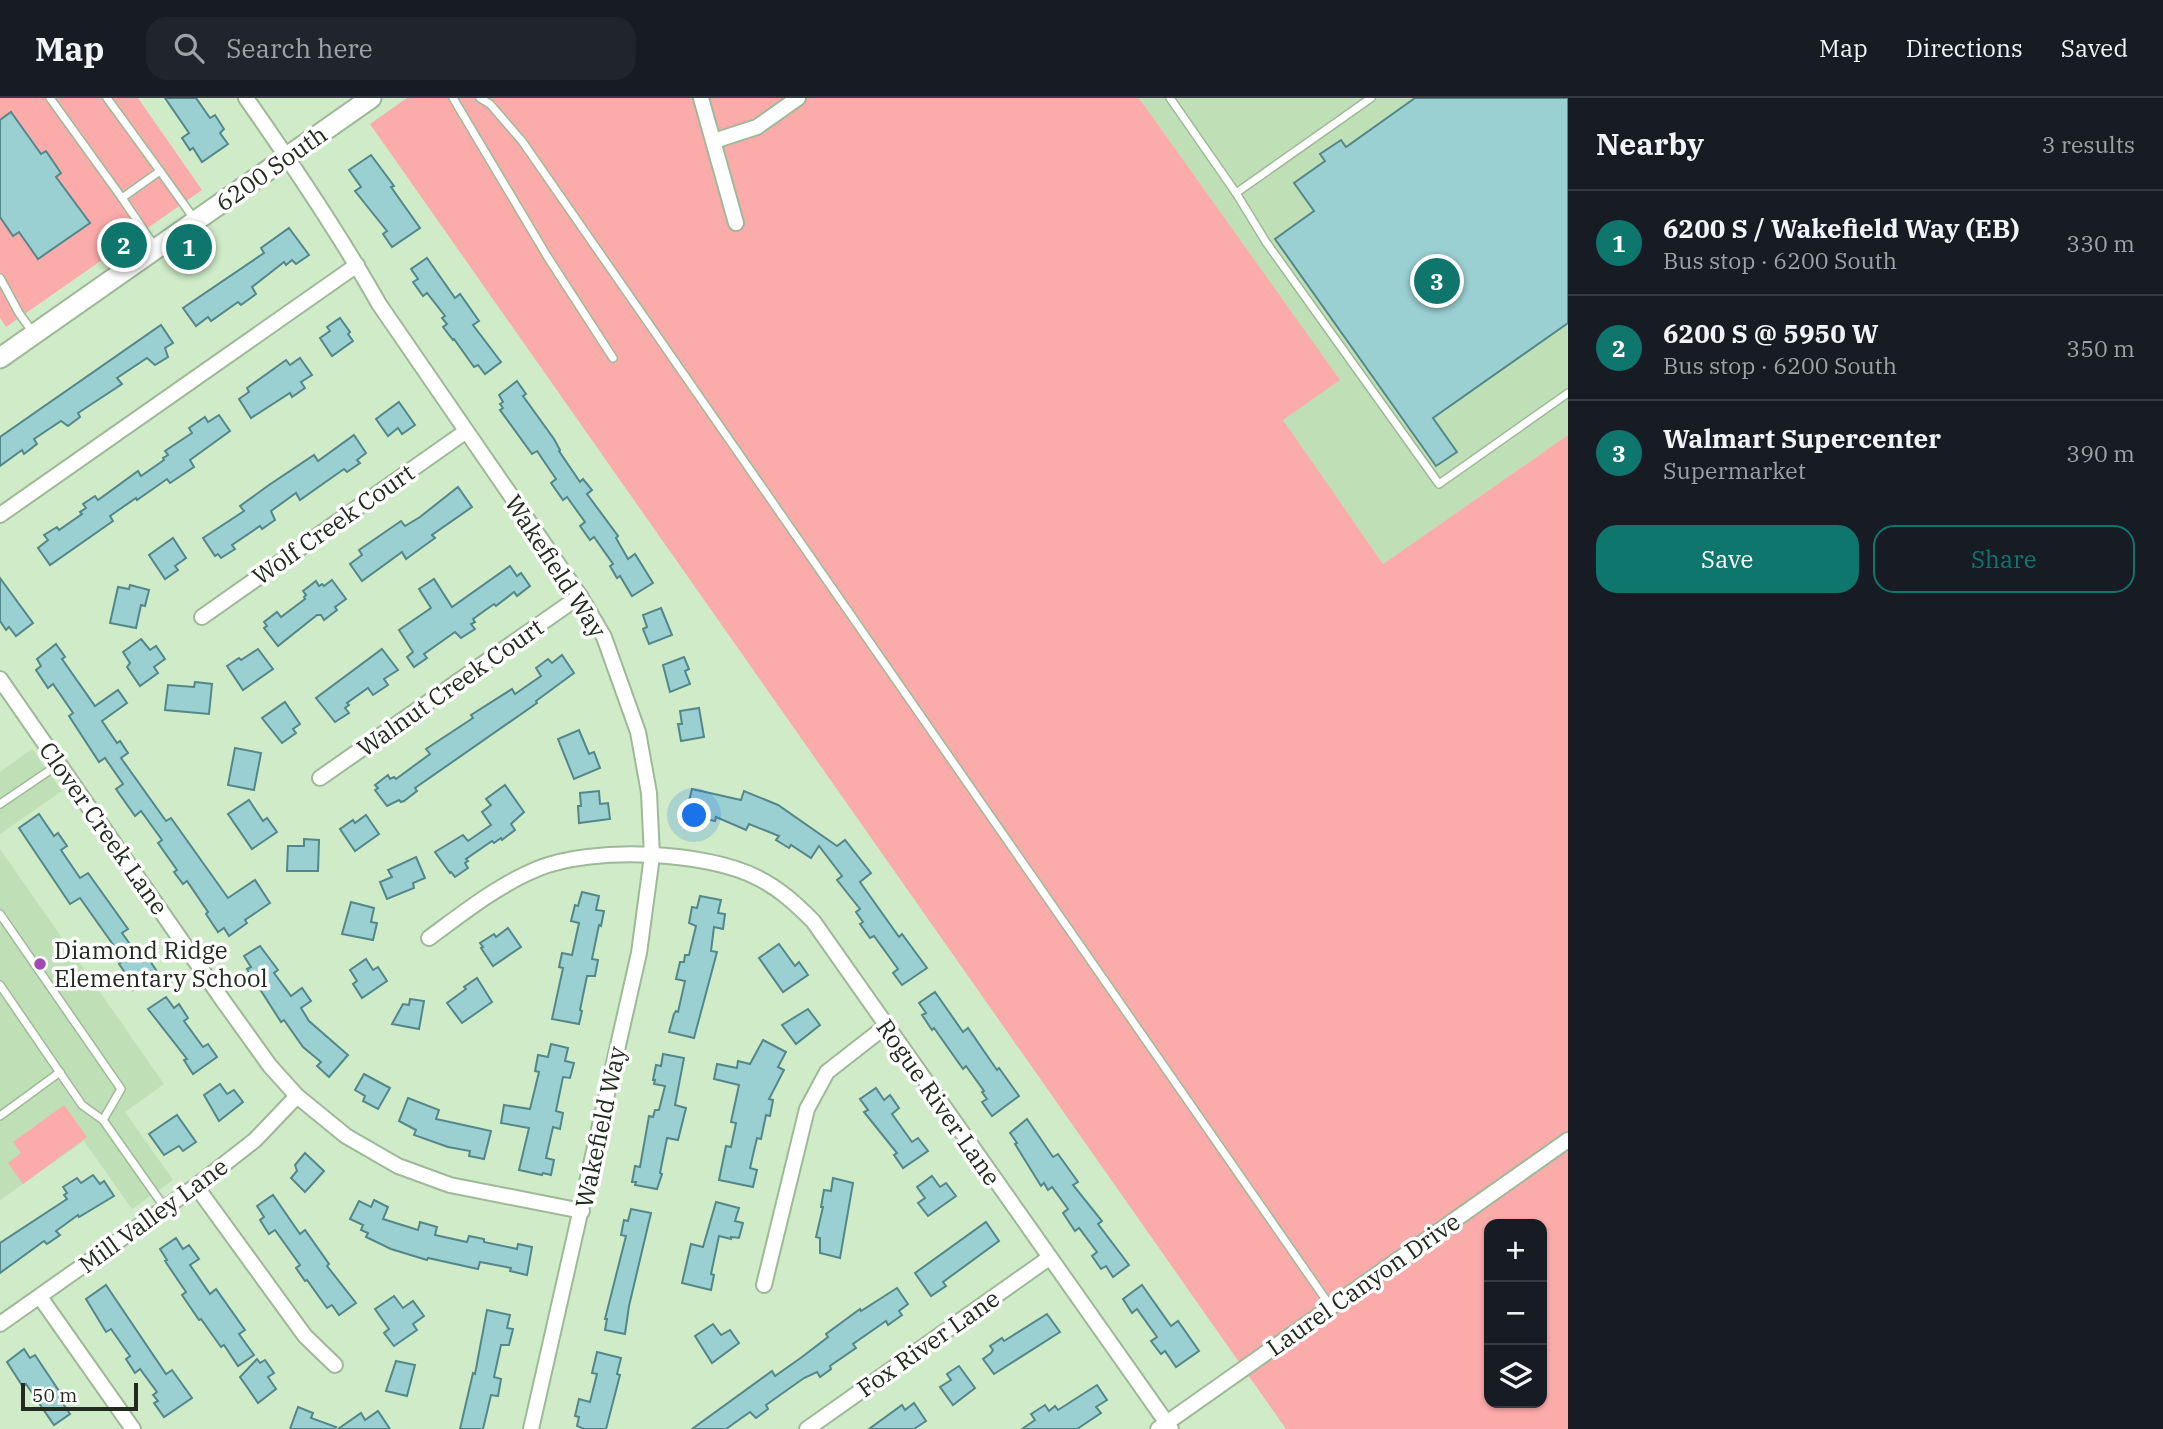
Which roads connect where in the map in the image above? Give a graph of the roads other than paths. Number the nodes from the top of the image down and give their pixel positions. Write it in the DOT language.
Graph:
graph roads {
  1 [pos="50,98"];
  2 [pos="107,98"];
  3 [pos="246,98"];
  4 [pos="371,98"];
  5 [pos="453,98"];
  6 [pos="480,98"];
  7 [pos="701,98"];
  8 [pos="798,98"];
  9 [pos="1170,98"];
  10 [pos="1371,98"];
  11 [pos="714,141"];
  12 [pos="287,156"];
  13 [pos="160,171"];
  14 [pos="1236,193"];
  15 [pos="122,198"];
  16 [pos="195,221"];
  17 [pos="736,223"];
  18 [pos="156,249"];
  19 [pos="357,265"];
  20 [pos="0,278"];
  21 [pos="34,334"];
  22 [pos="0,358"];
  23 [pos="612,358"];
  24 [pos="1568,393"];
  25 [pos="465,432"];
  26 [pos="0,515"];
  27 [pos="580,596"];
  28 [pos="202,617"];
  29 [pos="0,680"];
  30 [pos="59,764"];
  31 [pos="320,778"];
  32 [pos="0,804"];
  33 [pos="652,856"];
  34 [pos="0,914"];
  35 [pos="429,938"];
  36 [pos="0,985"];
  37 [pos="886,1026"];
  38 [pos="60,1072"];
  39 [pos="297,1096"];
  40 [pos="0,1116"];
  41 [pos="103,1120"];
  42 [pos="1568,1140"];
  43 [pos="196,1186"];
  44 [pos="165,1208"];
  45 [pos="582,1211"];
  46 [pos="1049,1258"];
  47 [pos="764,1285"];
  48 [pos="40,1297"];
  49 [pos="1331,1307"];
  50 [pos="0,1324"];
  51 [pos="335,1365"];
  52 [pos="1165,1427"];
  53 [pos="133,1429"];
  54 [pos="531,1429"];
  55 [pos="807,1429"];
  1 -- 15 [label="lane"];
  2 -- 13 [label="lane"];
  3 -- 12 [label="street, Wakefield Way"];
  4 -- 12 [label="main road, 6200 South"];
  5 -- 23 [label="lane"];
  6 -- 49 [label="lane"];
  7 -- 11 [label="street"];
  8 -- 11 [label="street"];
  9 -- 14 [label="lane"];
  10 -- 14 [label="lane"];
  11 -- 17 [label="street"];
  12 -- 16 [label="main road, 6200 South"];
  12 -- 19 [label="street, Wakefield Way"];
  13 -- 15 [label="lane"];
  13 -- 16 [label="lane"];
  14 -- 24 [label="lane"];
  15 -- 18 [label="lane"];
  16 -- 18 [label="main road, 6200 South"];
  18 -- 21 [label="main road, 6200 South"];
  19 -- 25 [label="street, Wakefield Way"];
  19 -- 26 [label="street"];
  20 -- 21 [label="lane"];
  21 -- 22 [label="main road, 6200 South"];
  25 -- 27 [label="street, Wakefield Way"];
  25 -- 28 [label="street, Wolf Creek Court"];
  27 -- 31 [label="street, Walnut Creek Court"];
  27 -- 33 [label="street, Wakefield Way"];
  29 -- 30 [label="street, Clover Creek Lane"];
  30 -- 32 [label="lane"];
  30 -- 39 [label="street, Clover Creek Lane"];
  33 -- 35 [label="street, Rogue River Lane"];
  33 -- 37 [label="street, Rogue River Lane"];
  33 -- 45 [label="street, Wakefield Way"];
  34 -- 41 [label="lane"];
  36 -- 38 [label="lane"];
  37 -- 46 [label="street, Rogue River Lane"];
  37 -- 47 [label="street"];
  38 -- 40 [label="lane"];
  38 -- 41 [label="lane"];
  39 -- 43 [label="street, Mill Valley Lane"];
  39 -- 45 [label="street, Clover Creek Lane"];
  41 -- 44 [label="lane"];
  42 -- 49 [label="street, Laurel Canyon Drive"];
  43 -- 44 [label="street, Mill Valley Lane"];
  43 -- 51 [label="street"];
  44 -- 48 [label="street, Mill Valley Lane"];
  45 -- 54 [label="street, Wakefield Way"];
  46 -- 52 [label="street, Rogue River Lane"];
  46 -- 55 [label="street, Fox River Lane"];
  48 -- 50 [label="street, Mill Valley Lane"];
  48 -- 53 [label="street"];
  49 -- 52 [label="street, Laurel Canyon Drive"];
}
